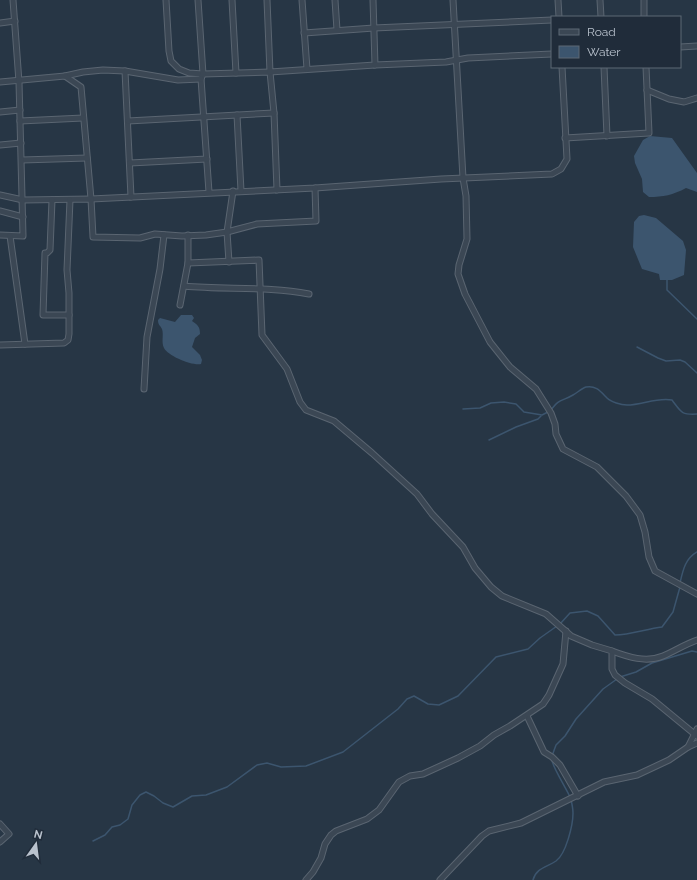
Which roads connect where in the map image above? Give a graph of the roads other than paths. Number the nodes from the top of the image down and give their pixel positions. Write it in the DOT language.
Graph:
graph roads {
  1 [pos="13,0"];
  2 [pos="166,0"];
  3 [pos="198,0"];
  4 [pos="232,0"];
  5 [pos="267,0"];
  6 [pos="302,0"];
  7 [pos="335,0"];
  8 [pos="373,0"];
  9 [pos="453,0"];
  10 [pos="558,0"];
  11 [pos="600,0"];
  12 [pos="644,0"];
  13 [pos="559,16"];
  14 [pos="601,16"];
  15 [pos="644,16"];
  16 [pos="551,20"];
  17 [pos="0,22"];
  18 [pos="15,22"];
  19 [pos="454,24"];
  20 [pos="374,28"];
  21 [pos="337,30"];
  22 [pos="304,33"];
  23 [pos="681,46"];
  24 [pos="697,46"];
  25 [pos="551,54"];
  26 [pos="456,60"];
  27 [pos="375,65"];
  28 [pos="562,68"];
  29 [pos="604,68"];
  30 [pos="646,68"];
  31 [pos="307,69"];
  32 [pos="125,72"];
  33 [pos="270,72"];
  34 [pos="236,73"];
  35 [pos="65,76"];
  36 [pos="202,76"];
  37 [pos="0,82"];
  38 [pos="19,82"];
  39 [pos="647,90"];
  40 [pos="697,98"];
  41 [pos="20,110"];
  42 [pos="0,112"];
  43 [pos="274,113"];
  44 [pos="237,115"];
  45 [pos="84,118"];
  46 [pos="203,118"];
  47 [pos="20,121"];
  48 [pos="128,121"];
  49 [pos="607,136"];
  50 [pos="565,138"];
  51 [pos="21,143"];
  52 [pos="0,145"];
  53 [pos="87,158"];
  54 [pos="207,159"];
  55 [pos="22,160"];
  56 [pos="130,163"];
  57 [pos="463,178"];
  58 [pos="315,188"];
  59 [pos="277,190"];
  60 [pos="233,191"];
  61 [pos="241,191"];
  62 [pos="209,192"];
  63 [pos="0,195"];
  64 [pos="131,197"];
  65 [pos="23,200"];
  66 [pos="52,200"];
  67 [pos="70,200"];
  68 [pos="91,200"];
  69 [pos="0,212"];
  70 [pos="23,217"];
  71 [pos="227,232"];
  72 [pos="0,235"];
  73 [pos="164,235"];
  74 [pos="188,235"];
  75 [pos="10,236"];
  76 [pos="229,262"];
  77 [pos="188,263"];
  78 [pos="184,286"];
  79 [pos="260,288"];
  80 [pos="309,294"];
  81 [pos="180,305"];
  82 [pos="69,315"];
  83 [pos="25,344"];
  84 [pos="0,345"];
  85 [pos="144,389"];
  86 [pos="697,594"];
  87 [pos="566,631"];
  88 [pos="697,640"];
  89 [pos="612,651"];
  90 [pos="527,716"];
  91 [pos="696,733"];
  92 [pos="697,743"];
  93 [pos="688,747"];
  94 [pos="578,796"];
  95 [pos="0,824"];
  96 [pos="0,842"];
  97 [pos="306,880"];
  98 [pos="440,880"];
  1 -- 18 [label="street"];
  2 -- 36 [label="street"];
  3 -- 36 [label="street"];
  4 -- 34 [label="street"];
  5 -- 33 [label="street"];
  6 -- 22 [label="street"];
  7 -- 21 [label="street"];
  8 -- 20 [label="street"];
  9 -- 19 [label="street"];
  10 -- 13 [label="street"];
  11 -- 14 [label="street"];
  12 -- 15 [label="street"];
  16 -- 19 [label="street"];
  17 -- 18 [label="street"];
  18 -- 38 [label="street"];
  19 -- 20 [label="street"];
  19 -- 26 [label="street"];
  20 -- 21 [label="street"];
  20 -- 27 [label="street"];
  21 -- 22 [label="street"];
  22 -- 31 [label="street"];
  23 -- 24 [label="street"];
  25 -- 26 [label="street"];
  26 -- 27 [label="street"];
  26 -- 57 [label="street"];
  27 -- 31 [label="street"];
  28 -- 50 [label="street"];
  29 -- 49 [label="street"];
  30 -- 39 [label="street"];
  31 -- 33 [label="street"];
  32 -- 35 [label="street"];
  32 -- 36 [label="street"];
  32 -- 48 [label="street"];
  33 -- 34 [label="street"];
  33 -- 43 [label="street"];
  34 -- 36 [label="street"];
  35 -- 38 [label="street"];
  35 -- 45 [label="street"];
  36 -- 46 [label="street"];
  37 -- 38 [label="street"];
  38 -- 41 [label="street"];
  39 -- 40 [label="street"];
  39 -- 49 [label="street"];
  41 -- 42 [label="street"];
  41 -- 47 [label="street"];
  43 -- 44 [label="street"];
  43 -- 59 [label="street"];
  44 -- 46 [label="street"];
  44 -- 61 [label="street"];
  45 -- 47 [label="street"];
  45 -- 53 [label="street"];
  46 -- 48 [label="street"];
  46 -- 54 [label="street"];
  47 -- 51 [label="street"];
  48 -- 56 [label="street"];
  49 -- 50 [label="street"];
  50 -- 57 [label="street"];
  51 -- 52 [label="street"];
  51 -- 55 [label="street"];
  53 -- 55 [label="street"];
  53 -- 68 [label="street"];
  54 -- 56 [label="street"];
  54 -- 62 [label="street"];
  55 -- 65 [label="street"];
  56 -- 64 [label="street"];
  57 -- 58 [label="street"];
  57 -- 86 [label="street"];
  58 -- 59 [label="street"];
  58 -- 71 [label="street"];
  59 -- 61 [label="street"];
  60 -- 61 [label="street"];
  60 -- 62 [label="street"];
  60 -- 71 [label="street"];
  62 -- 64 [label="street"];
  63 -- 65 [label="street"];
  64 -- 68 [label="street"];
  65 -- 66 [label="street"];
  65 -- 70 [label="street"];
  66 -- 67 [label="street"];
  66 -- 82 [label="street"];
  67 -- 68 [label="street"];
  67 -- 82 [label="street"];
  68 -- 73 [label="street"];
  69 -- 70 [label="street"];
  70 -- 75 [label="street"];
  71 -- 74 [label="street"];
  71 -- 76 [label="street"];
  72 -- 75 [label="street"];
  73 -- 74 [label="street"];
  73 -- 85 [label="street"];
  74 -- 77 [label="street"];
  75 -- 83 [label="street"];
  76 -- 77 [label="street"];
  76 -- 79 [label="street"];
  77 -- 78 [label="street"];
  78 -- 79 [label="street"];
  78 -- 81 [label="street"];
  79 -- 80 [label="street"];
  79 -- 87 [label="street"];
  82 -- 83 [label="street"];
  83 -- 84 [label="street"];
  87 -- 89 [label="street"];
  87 -- 90 [label="street"];
  88 -- 89 [label="street"];
  89 -- 91 [label="street"];
  90 -- 94 [label="street"];
  90 -- 97 [label="street"];
  91 -- 93 [label="street"];
  92 -- 93 [label="street"];
  93 -- 94 [label="street"];
  94 -- 98 [label="street"];
  95 -- 96 [label="street"];
}
